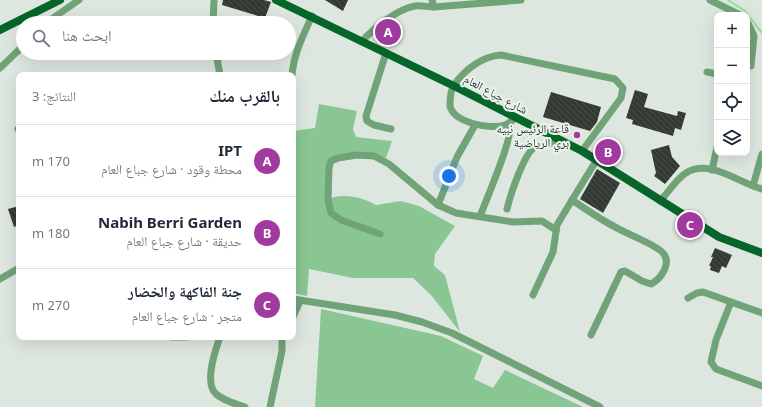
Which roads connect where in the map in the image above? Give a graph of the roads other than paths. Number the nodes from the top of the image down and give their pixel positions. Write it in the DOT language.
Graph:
graph roads {
  1 [pos="60,0"];
  2 [pos="79,0"];
  3 [pos="214,0"];
  4 [pos="276,0"];
  5 [pos="521,0"];
  6 [pos="710,0"];
  7 [pos="433,4"];
  8 [pos="734,12"];
  9 [pos="28,16"];
  10 [pos="56,16"];
  11 [pos="213,16"];
  12 [pos="312,16"];
  13 [pos="16,22"];
  14 [pos="750,27"];
  15 [pos="0,30"];
  16 [pos="362,42"];
  17 [pos="16,53"];
  18 [pos="296,53"];
  19 [pos="386,53"];
  20 [pos="217,60"];
  21 [pos="294,60"];
  22 [pos="751,66"];
  23 [pos="0,68"];
  24 [pos="219,72"];
  25 [pos="292,72"];
  26 [pos="707,72"];
  27 [pos="714,73"];
  28 [pos="454,86"];
  29 [pos="513,120"];
  30 [pos="475,124"];
  31 [pos="390,130"];
  32 [pos="563,142"];
  33 [pos="582,152"];
  34 [pos="762,154"];
  35 [pos="715,156"];
  36 [pos="596,161"];
  37 [pos="712,170"];
  38 [pos="753,186"];
  39 [pos="762,189"];
  40 [pos="572,200"];
  41 [pos="660,201"];
  42 [pos="438,205"];
  43 [pos="507,209"];
  44 [pos="480,216"];
  45 [pos="556,230"];
  46 [pos="380,234"];
  47 [pos="762,253"];
  48 [pos="16,270"];
  49 [pos="0,279"];
  50 [pos="533,295"];
  51 [pos="688,298"];
  52 [pos="296,300"];
  53 [pos="731,302"];
  54 [pos="762,313"];
  55 [pos="592,335"];
  56 [pos="219,340"];
  57 [pos="282,340"];
  58 [pos="762,386"];
  59 [pos="245,407"];
  60 [pos="270,407"];
  61 [pos="600,407"];
  1 -- 9 [label="main road"];
  2 -- 10 [label="street"];
  3 -- 11 [label="street"];
  4 -- 12 [label="main road, شارع جباع العام"];
  5 -- 7 [label="street"];
  6 -- 8 [label="street"];
  7 -- 16 [label="street"];
  12 -- 16 [label="main road, شارع جباع العام"];
  12 -- 18 [label="street"];
  13 -- 15 [label="main road"];
  14 -- 22 [label="street"];
  16 -- 19 [label="main road, شارع جباع العام"];
  17 -- 23 [label="street"];
  19 -- 28 [label="main road, شارع جباع العام"];
  19 -- 31 [label="street"];
  20 -- 24 [label="street"];
  21 -- 25 [label="street"];
  26 -- 27 [label="street"];
  28 -- 29 [label="main road, شارع جباع العام"];
  28 -- 30 [label="street"];
  28 -- 33 [label="street"];
  29 -- 30 [label="street"];
  29 -- 32 [label="main road, شارع جباع العام"];
  29 -- 44 [label="street"];
  30 -- 42 [label="street"];
  32 -- 33 [label="main road, شارع جباع العام"];
  32 -- 43 [label="street"];
  33 -- 36 [label="main road, شارع جباع العام"];
  34 -- 38 [label="street"];
  35 -- 37 [label="street"];
  36 -- 40 [label="street"];
  36 -- 41 [label="main road, شارع جباع العام"];
  37 -- 38 [label="street"];
  37 -- 41 [label="street"];
  38 -- 39 [label="street"];
  40 -- 45 [label="street"];
  40 -- 55 [label="street"];
  41 -- 47 [label="main road, شارع جباع العام"];
  42 -- 44 [label="street"];
  42 -- 46 [label="street"];
  44 -- 45 [label="street"];
  45 -- 50 [label="street"];
  48 -- 49 [label="street"];
  51 -- 53 [label="street"];
  52 -- 61 [label="street"];
  53 -- 54 [label="street"];
  53 -- 58 [label="street"];
  56 -- 59 [label="street"];
  57 -- 60 [label="street"];
}
